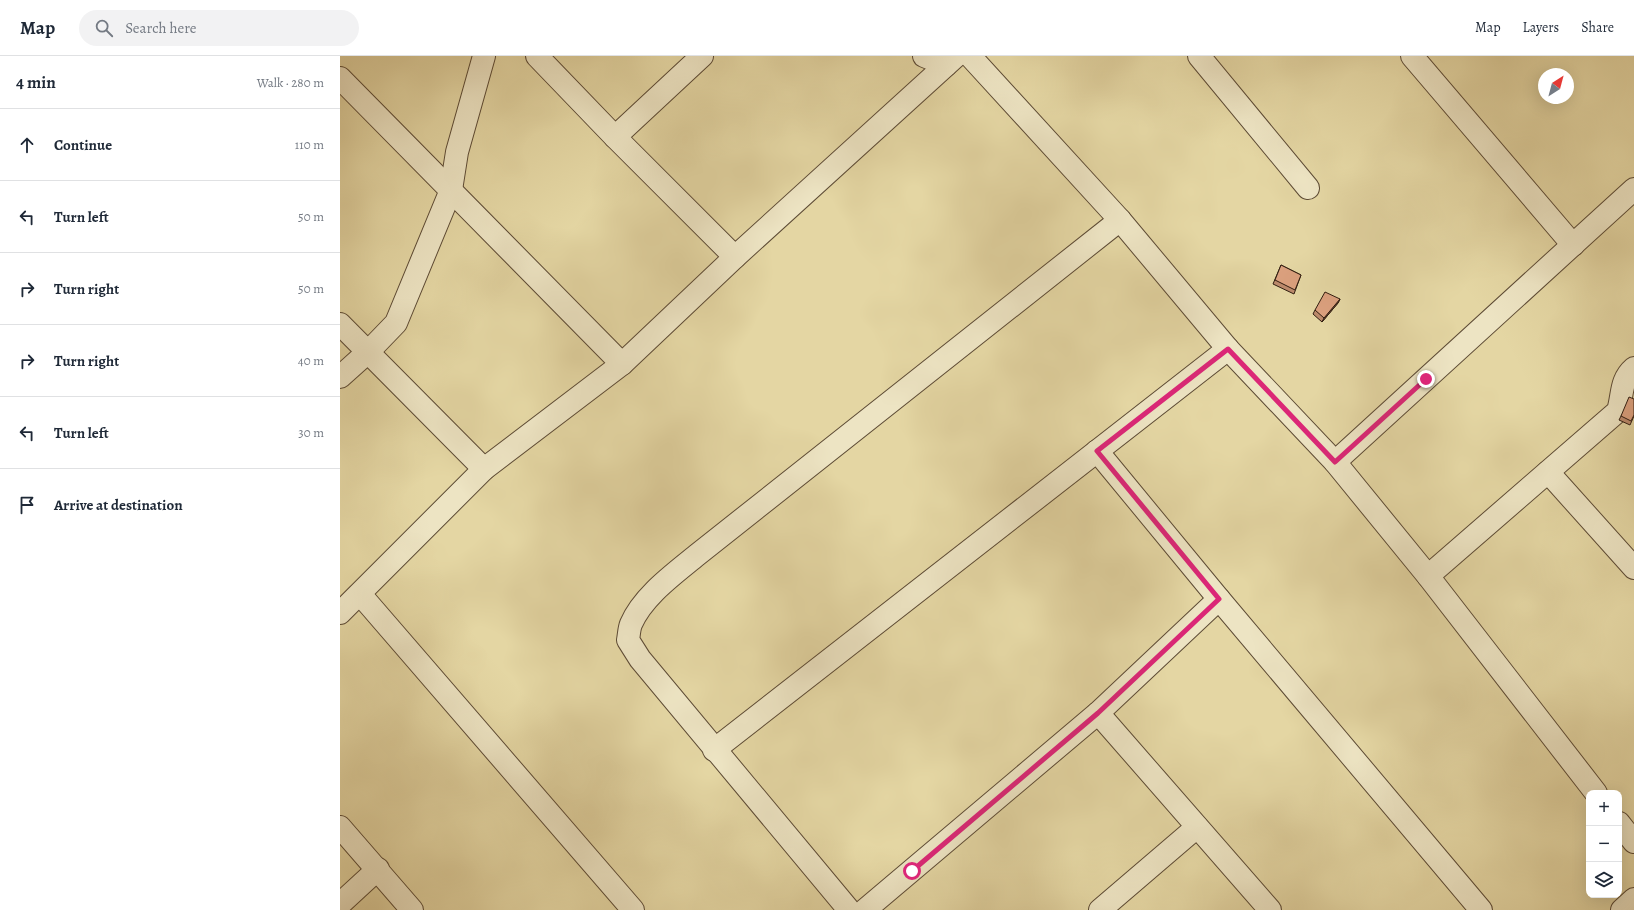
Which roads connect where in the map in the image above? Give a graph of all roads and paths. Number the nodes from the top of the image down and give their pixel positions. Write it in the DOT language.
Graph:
graph roads {
  1 [pos="484,56"];
  2 [pos="702,56"];
  3 [pos="924,56"];
  4 [pos="970,56"];
  5 [pos="1199,56"];
  6 [pos="1412,56"];
  7 [pos="548,60"];
  8 [pos="951,61"];
  9 [pos="340,78"];
  10 [pos="615,137"];
  11 [pos="1308,188"];
  12 [pos="1634,189"];
  13 [pos="451,190"];
  14 [pos="1120,220"];
  15 [pos="1573,244"];
  16 [pos="735,256"];
  17 [pos="340,324"];
  18 [pos="1228,349"];
  19 [pos="369,351"];
  20 [pos="622,364"];
  21 [pos="1634,368"];
  22 [pos="340,377"];
  23 [pos="1097,451"];
  24 [pos="1335,462"];
  25 [pos="484,469"];
  26 [pos="1548,472"];
  27 [pos="1634,568"];
  28 [pos="1428,576"];
  29 [pos="360,594"];
  30 [pos="1219,599"];
  31 [pos="340,613"];
  32 [pos="1098,713"];
  33 [pos="714,750"];
  34 [pos="1594,790"];
  35 [pos="1621,826"];
  36 [pos="340,827"];
  37 [pos="1196,827"];
  38 [pos="1634,842"];
  39 [pos="378,869"];
  40 [pos="1634,899"];
  41 [pos="340,904"];
  42 [pos="412,910"];
  43 [pos="633,910"];
  44 [pos="849,910"];
  45 [pos="865,910"];
  46 [pos="1100,910"];
  47 [pos="1270,910"];
  48 [pos="1481,910"];
  49 [pos="1622,910"];
  1 -- 13 [label="street"];
  2 -- 10 [label="street"];
  3 -- 8 [label="street"];
  4 -- 14 [label="street"];
  5 -- 11 [label="street"];
  6 -- 15 [label="street"];
  7 -- 10 [label="street"];
  8 -- 16 [label="street"];
  9 -- 13 [label="street"];
  10 -- 16 [label="street"];
  12 -- 15 [label="street"];
  13 -- 19 [label="street"];
  13 -- 20 [label="street"];
  14 -- 18 [label="street"];
  14 -- 33 [label="street"];
  15 -- 24 [label="street"];
  16 -- 20 [label="street"];
  17 -- 19 [label="street"];
  18 -- 23 [label="street"];
  18 -- 24 [label="street"];
  19 -- 22 [label="street"];
  19 -- 25 [label="street"];
  20 -- 25 [label="street"];
  21 -- 26 [label="street"];
  23 -- 30 [label="street"];
  23 -- 33 [label="street"];
  24 -- 28 [label="street"];
  25 -- 29 [label="street"];
  26 -- 27 [label="street"];
  26 -- 28 [label="street"];
  28 -- 34 [label="street"];
  29 -- 31 [label="street"];
  29 -- 43 [label="street"];
  30 -- 32 [label="street"];
  30 -- 48 [label="street"];
  32 -- 37 [label="street"];
  32 -- 45 [label="street"];
  33 -- 44 [label="street"];
  35 -- 38 [label="street"];
  36 -- 39 [label="street"];
  37 -- 46 [label="street"];
  37 -- 47 [label="street"];
  39 -- 41 [label="street"];
  39 -- 42 [label="street"];
  40 -- 49 [label="street"];
}
